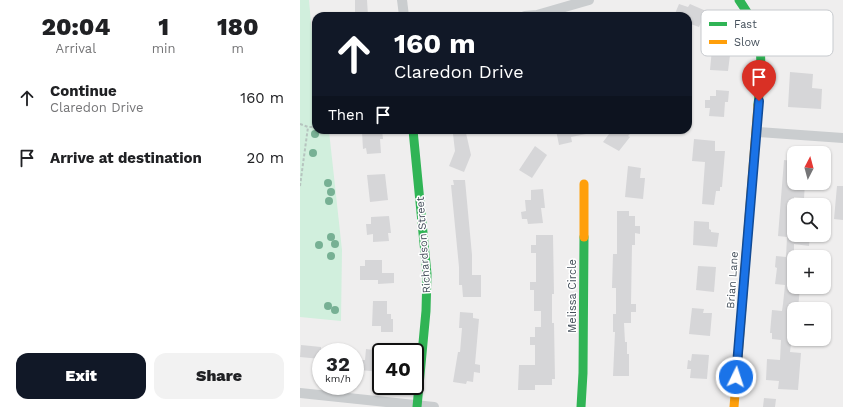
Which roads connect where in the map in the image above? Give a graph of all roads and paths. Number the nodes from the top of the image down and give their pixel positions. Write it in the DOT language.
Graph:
graph roads {
  1 [pos="402,0"];
  2 [pos="589,0"];
  3 [pos="738,0"];
  4 [pos="747,10"];
  5 [pos="404,12"];
  6 [pos="547,12"];
  7 [pos="761,56"];
  8 [pos="300,124"];
  9 [pos="312,126"];
  10 [pos="308,127"];
  11 [pos="757,132"];
  12 [pos="414,134"];
  13 [pos="843,138"];
  14 [pos="584,184"];
  15 [pos="300,186"];
  16 [pos="300,393"];
  17 [pos="418,406"];
  18 [pos="434,407"];
  19 [pos="581,407"];
  20 [pos="734,407"];
  1 -- 5 [label="street"];
  2 -- 6 [label="street"];
  3 -- 4 [label="street, Brian Lane"];
  7 -- 11 [label="street, Brian Lane"];
  8 -- 10 [label="path"];
  9 -- 10 [label="path"];
  10 -- 15 [label="path"];
  11 -- 13 [label="street"];
  11 -- 20 [label="street, Brian Lane"];
  12 -- 17 [label="street, Richardson Street"];
  14 -- 19 [label="street, Melissa Circle"];
  16 -- 17 [label="street"];
  17 -- 18 [label="street"];
}
